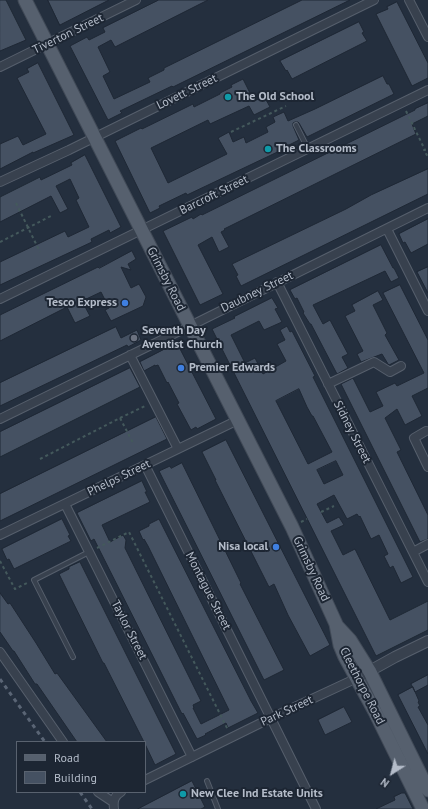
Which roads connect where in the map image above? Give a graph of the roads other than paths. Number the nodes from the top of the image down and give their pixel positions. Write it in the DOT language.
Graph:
graph roads {
  1 [pos="26,0"];
  2 [pos="136,0"];
  3 [pos="374,0"];
  4 [pos="409,0"];
  5 [pos="428,37"];
  6 [pos="47,44"];
  7 [pos="0,67"];
  8 [pos="428,90"];
  9 [pos="296,125"];
  10 [pos="95,137"];
  11 [pos="308,150"];
  12 [pos="0,182"];
  13 [pos="428,208"];
  14 [pos="387,228"];
  15 [pos="142,229"];
  16 [pos="277,282"];
  17 [pos="0,299"];
  18 [pos="428,311"];
  19 [pos="190,326"];
  20 [pos="130,355"];
  21 [pos="401,366"];
  22 [pos="328,384"];
  23 [pos="0,419"];
  24 [pos="238,420"];
  25 [pos="426,432"];
  26 [pos="178,449"];
  27 [pos="145,465"];
  28 [pos="428,468"];
  29 [pos="65,504"];
  30 [pos="0,535"];
  31 [pos="428,544"];
  32 [pos="89,552"];
  33 [pos="413,552"];
  34 [pos="428,582"];
  35 [pos="336,624"];
  36 [pos="428,641"];
  37 [pos="0,652"];
  38 [pos="73,657"];
  39 [pos="370,672"];
  40 [pos="357,678"];
  41 [pos="271,718"];
  42 [pos="62,741"];
  43 [pos="192,757"];
  44 [pos="146,780"];
  45 [pos="206,781"];
  46 [pos="428,790"];
  47 [pos="99,793"];
  48 [pos="120,793"];
  49 [pos="113,805"];
  50 [pos="218,809"];
  51 [pos="316,809"];
  52 [pos="424,809"];
  1 -- 6 [label="main road, Grimsby Road"];
  2 -- 6 [label="street, Tiverton Street"];
  3 -- 10 [label="street, Lovett Street"];
  4 -- 5 [label="street"];
  6 -- 7 [label="street, Tiverton Street"];
  6 -- 10 [label="main road, Grimsby Road"];
  8 -- 11 [label="street, Barcroft Street"];
  9 -- 11 [label="lane"];
  10 -- 12 [label="street, Lovett Street"];
  10 -- 15 [label="main road, Grimsby Road"];
  11 -- 15 [label="street, Barcroft Street"];
  13 -- 14 [label="street, Daubney Street"];
  14 -- 16 [label="street, Daubney Street"];
  14 -- 18 [label="street"];
  15 -- 17 [label="street, Barcroft Street"];
  15 -- 19 [label="main road, Grimsby Road"];
  16 -- 19 [label="street, Daubney Street"];
  16 -- 22 [label="street, Sidney Street"];
  19 -- 20 [label="street, Daubney Street"];
  19 -- 24 [label="main road, Grimsby Road"];
  20 -- 23 [label="street, Daubney Street"];
  20 -- 26 [label="street"];
  21 -- 22 [label="street"];
  22 -- 33 [label="street, Sidney Street"];
  24 -- 26 [label="street, Phelps Street"];
  24 -- 35 [label="main road, Grimsby Road"];
  25 -- 28 [label="street"];
  26 -- 27 [label="street, Phelps Street"];
  27 -- 29 [label="street, Phelps Street"];
  27 -- 41 [label="street, Montague Street"];
  29 -- 30 [label="street, Phelps Street"];
  29 -- 32 [label="street, Taylor Street"];
  31 -- 33 [label="street"];
  32 -- 38 [label="lane"];
  32 -- 43 [label="street, Taylor Street"];
  33 -- 34 [label="street, Sidney Street"];
  35 -- 39 [label="main road, Cleethorpe Road"];
  35 -- 40 [label="main road, Cleethorpe Road"];
  36 -- 39 [label="street, Park Street"];
  37 -- 42 [label="street"];
  39 -- 40 [label="street, Park Street"];
  39 -- 46 [label="main road, Cleethorpe Road"];
  40 -- 41 [label="street, Park Street"];
  40 -- 52 [label="main road, Cleethorpe Road"];
  41 -- 43 [label="street, Park Street"];
  41 -- 51 [label="street, Montague Street"];
  43 -- 44 [label="street, Park Street"];
  45 -- 50 [label="lane"];
  47 -- 49 [label="street"];
  48 -- 49 [label="street"];
}
